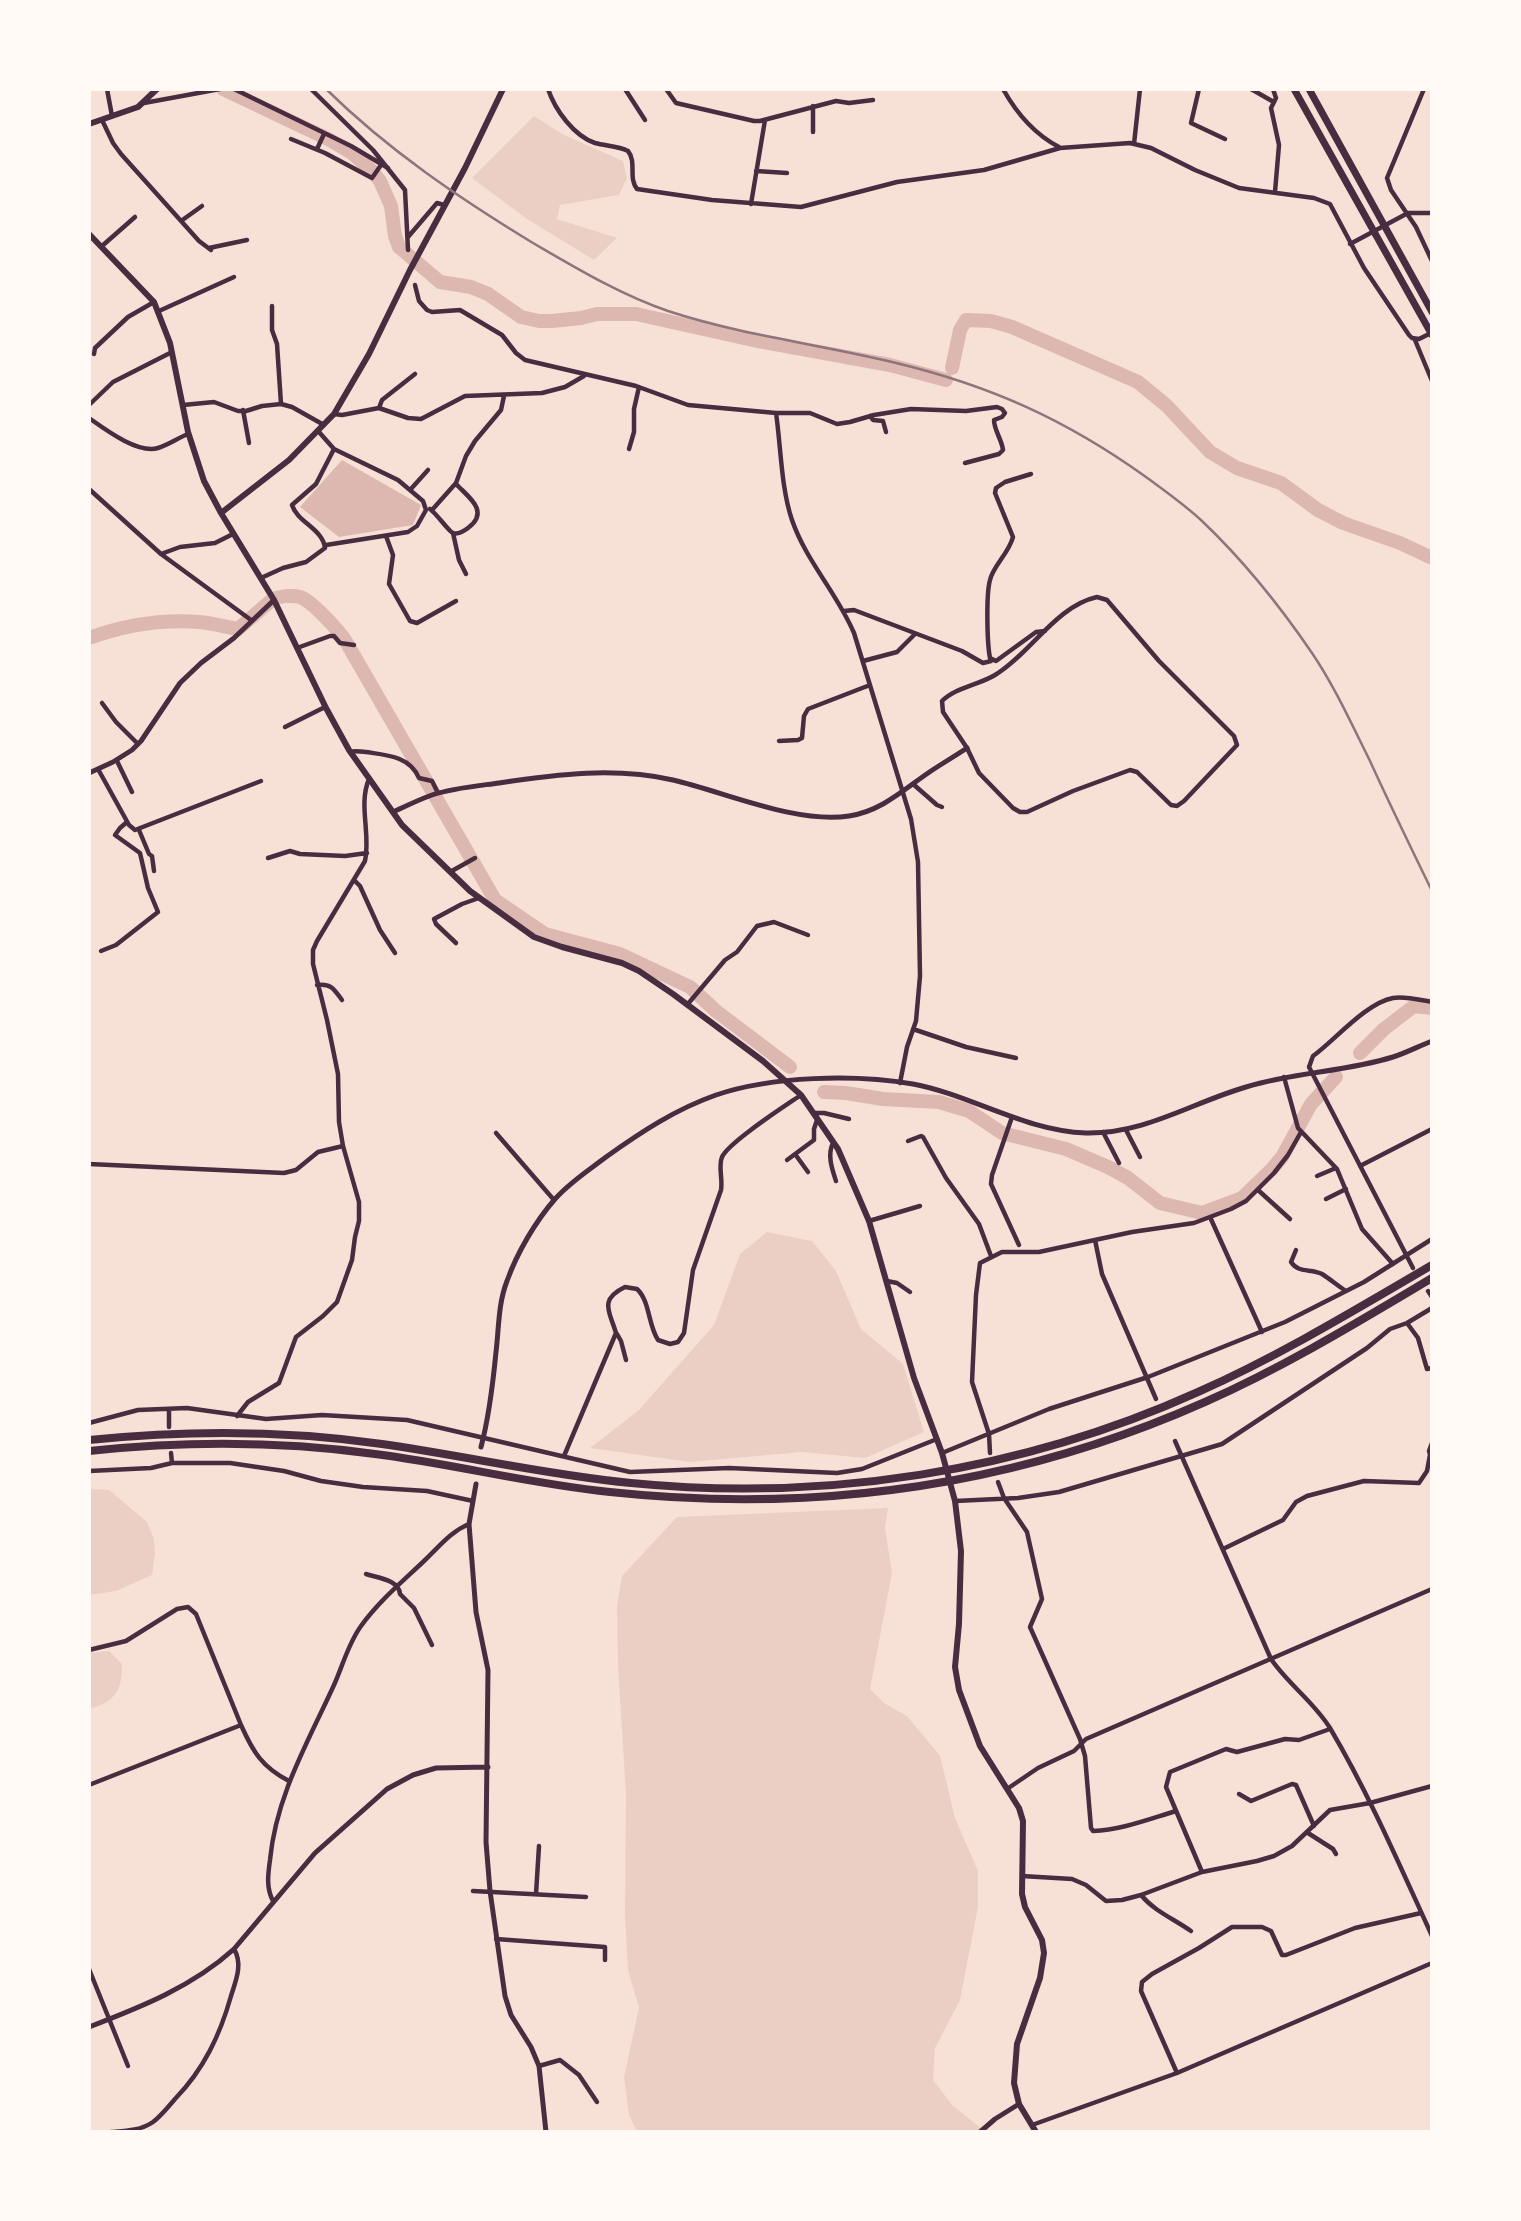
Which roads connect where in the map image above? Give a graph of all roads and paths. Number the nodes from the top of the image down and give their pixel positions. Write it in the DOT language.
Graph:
graph roads {
  1 [pos="107,89"];
  2 [pos="157,89"];
  3 [pos="220,89"];
  4 [pos="234,89"];
  5 [pos="311,89"];
  6 [pos="503,89"];
  7 [pos="548,89"];
  8 [pos="625,89"];
  9 [pos="666,89"];
  10 [pos="1003,89"];
  11 [pos="1140,89"];
  12 [pos="1199,89"];
  13 [pos="1251,89"];
  14 [pos="1273,89"];
  15 [pos="1294,89"];
  16 [pos="1309,89"];
  17 [pos="1424,89"];
  18 [pos="873,100"];
  19 [pos="1272,101"];
  20 [pos="144,103"];
  21 [pos="813,106"];
  22 [pos="113,117"];
  23 [pos="102,120"];
  24 [pos="645,120"];
  25 [pos="765,120"];
  26 [pos="89,124"];
  27 [pos="813,132"];
  28 [pos="324,134"];
  29 [pos="291,139"];
  30 [pos="1225,139"];
  31 [pos="1134,144"];
  32 [pos="318,147"];
  33 [pos="1060,148"];
  34 [pos="379,167"];
  35 [pos="389,168"];
  36 [pos="756,171"];
  37 [pos="787,173"];
  38 [pos="1275,192"];
  39 [pos="446,202"];
  40 [pos="751,204"];
  41 [pos="202,206"];
  42 [pos="1408,213"];
  43 [pos="1432,213"];
  44 [pos="135,217"];
  45 [pos="181,221"];
  46 [pos="89,234"];
  47 [pos="407,238"];
  48 [pos="247,240"];
  49 [pos="1350,244"];
  50 [pos="102,246"];
  51 [pos="408,250"];
  52 [pos="1432,261"];
  53 [pos="234,277"];
  54 [pos="415,285"];
  55 [pos="154,302"];
  56 [pos="272,306"];
  57 [pos="159,312"];
  58 [pos="1432,312"];
  59 [pos="1431,334"];
  60 [pos="1415,340"];
  61 [pos="172,352"];
  62 [pos="94,354"];
  63 [pos="415,374"];
  64 [pos="585,375"];
  65 [pos="1432,381"];
  66 [pos="639,387"];
  67 [pos="504,396"];
  68 [pos="281,404"];
  69 [pos="89,405"];
  70 [pos="183,405"];
  71 [pos="379,408"];
  72 [pos="243,411"];
  73 [pos="776,413"];
  74 [pos="334,415"];
  75 [pos="870,416"];
  76 [pos="89,418"];
  77 [pos="325,425"];
  78 [pos="319,432"];
  79 [pos="886,432"];
  80 [pos="189,434"];
  81 [pos="249,443"];
  82 [pos="334,449"];
  83 [pos="629,449"];
  84 [pos="965,463"];
  85 [pos="428,470"];
  86 [pos="1031,474"];
  87 [pos="456,483"];
  88 [pos="89,489"];
  89 [pos="410,490"];
  90 [pos="429,509"];
  91 [pos="220,513"];
  92 [pos="453,533"];
  93 [pos="233,534"];
  94 [pos="386,536"];
  95 [pos="326,545"];
  96 [pos="161,554"];
  97 [pos="466,574"];
  98 [pos="260,578"];
  99 [pos="274,600"];
  100 [pos="456,601"];
  101 [pos="844,611"];
  102 [pos="251,620"];
  103 [pos="1046,631"];
  104 [pos="915,634"];
  105 [pos="354,645"];
  106 [pos="297,648"];
  107 [pos="992,660"];
  108 [pos="863,661"];
  109 [pos="870,685"];
  110 [pos="102,704"];
  111 [pos="326,707"];
  112 [pos="285,727"];
  113 [pos="779,741"];
  114 [pos="138,744"];
  115 [pos="967,748"];
  116 [pos="350,752"];
  117 [pos="117,761"];
  118 [pos="98,769"];
  119 [pos="89,773"];
  120 [pos="369,779"];
  121 [pos="261,781"];
  122 [pos="913,784"];
  123 [pos="132,792"];
  124 [pos="902,792"];
  125 [pos="438,793"];
  126 [pos="942,807"];
  127 [pos="393,812"];
  128 [pos="127,822"];
  129 [pos="139,830"];
  130 [pos="367,853"];
  131 [pos="268,858"];
  132 [pos="475,858"];
  133 [pos="154,871"];
  134 [pos="450,872"];
  135 [pos="355,881"];
  136 [pos="479,898"];
  137 [pos="808,935"];
  138 [pos="456,943"];
  139 [pos="101,951"];
  140 [pos="395,953"];
  141 [pos="317,985"];
  142 [pos="342,1000"];
  143 [pos="1432,1002"];
  144 [pos="687,1005"];
  145 [pos="913,1029"];
  146 [pos="1432,1041"];
  147 [pos="1016,1058"];
  148 [pos="1312,1073"];
  149 [pos="1284,1077"];
  150 [pos="788,1082"];
  151 [pos="900,1083"];
  152 [pos="801,1095"];
  153 [pos="816,1116"];
  154 [pos="1013,1116"];
  155 [pos="849,1119"];
  156 [pos="1432,1129"];
  157 [pos="1126,1130"];
  158 [pos="1103,1132"];
  159 [pos="1301,1132"];
  160 [pos="496,1133"];
  161 [pos="908,1141"];
  162 [pos="833,1143"];
  163 [pos="343,1146"];
  164 [pos="796,1154"];
  165 [pos="1140,1157"];
  166 [pos="787,1160"];
  167 [pos="1119,1163"];
  168 [pos="89,1164"];
  169 [pos="1360,1166"];
  170 [pos="1336,1168"];
  171 [pos="808,1172"];
  172 [pos="1317,1176"];
  173 [pos="836,1181"];
  174 [pos="1346,1189"];
  175 [pos="1258,1190"];
  176 [pos="1326,1199"];
  177 [pos="554,1200"];
  178 [pos="920,1206"];
  179 [pos="1210,1217"];
  180 [pos="1290,1219"];
  181 [pos="869,1221"];
  182 [pos="1432,1239"];
  183 [pos="1095,1240"];
  184 [pos="1018,1245"];
  185 [pos="1296,1250"];
  186 [pos="991,1256"];
  187 [pos="1406,1256"];
  188 [pos="1393,1264"];
  189 [pos="1432,1265"];
  190 [pos="1413,1268"];
  191 [pos="1432,1278"];
  192 [pos="887,1280"];
  193 [pos="1346,1291"];
  194 [pos="1428,1291"];
  195 [pos="910,1292"];
  196 [pos="1432,1297"];
  197 [pos="1432,1308"];
  198 [pos="1406,1323"];
  199 [pos="1262,1332"];
  200 [pos="616,1333"];
  201 [pos="626,1360"];
  202 [pos="1432,1368"];
  203 [pos="1147,1377"];
  204 [pos="1156,1399"];
  205 [pos="169,1409"];
  206 [pos="237,1416"];
  207 [pos="89,1423"];
  208 [pos="169,1426"];
  209 [pos="989,1434"];
  210 [pos="483,1438"];
  211 [pos="937,1439"];
  212 [pos="89,1440"];
  213 [pos="1175,1441"];
  214 [pos="1432,1443"];
  215 [pos="481,1447"];
  216 [pos="89,1451"];
  217 [pos="171,1452"];
  218 [pos="942,1453"];
  219 [pos="990,1453"];
  220 [pos="1181,1455"];
  221 [pos="565,1456"];
  222 [pos="1431,1457"];
  223 [pos="172,1463"];
  224 [pos="89,1471"];
  225 [pos="998,1482"];
  226 [pos="476,1484"];
  227 [pos="1004,1498"];
  228 [pos="473,1501"];
  229 [pos="955,1502"];
  230 [pos="469,1524"];
  231 [pos="1223,1549"];
  232 [pos="366,1574"];
  233 [pos="397,1584"];
  234 [pos="1432,1589"];
  235 [pos="432,1645"];
  236 [pos="89,1650"];
  237 [pos="1271,1659"];
  238 [pos="241,1725"];
  239 [pos="1330,1729"];
  240 [pos="1080,1745"];
  241 [pos="488,1767"];
  242 [pos="289,1781"];
  243 [pos="89,1784"];
  244 [pos="1432,1786"];
  245 [pos="1006,1790"];
  246 [pos="1239,1794"];
  247 [pos="1370,1803"];
  248 [pos="1175,1811"];
  249 [pos="1314,1826"];
  250 [pos="1308,1833"];
  251 [pos="539,1846"];
  252 [pos="1336,1854"];
  253 [pos="1202,1872"];
  254 [pos="1022,1876"];
  255 [pos="473,1891"];
  256 [pos="490,1891"];
  257 [pos="536,1894"];
  258 [pos="1141,1895"];
  259 [pos="586,1898"];
  260 [pos="273,1901"];
  261 [pos="1421,1913"];
  262 [pos="1191,1931"];
  263 [pos="1432,1936"];
  264 [pos="496,1939"];
  265 [pos="234,1949"];
  266 [pos="605,1960"];
  267 [pos="1432,1963"];
  268 [pos="89,1969"];
  269 [pos="110,2020"];
  270 [pos="89,2027"];
  271 [pos="128,2066"];
  272 [pos="539,2066"];
  273 [pos="1177,2073"];
  274 [pos="597,2102"];
  275 [pos="1018,2104"];
  276 [pos="1034,2128"];
  277 [pos="111,2132"];
  278 [pos="546,2132"];
  279 [pos="980,2132"];
  1 -- 22 [label="street"];
  2 -- 20 [label="main road"];
  3 -- 20 [label="street"];
  4 -- 28 [label="street"];
  5 -- 35 [label="street"];
  6 -- 39 [label="main road"];
  7 -- 40 [label="street"];
  8 -- 24 [label="street"];
  9 -- 25 [label="street"];
  10 -- 33 [label="street"];
  11 -- 31 [label="street"];
  12 -- 30 [label="street"];
  13 -- 19 [label="street"];
  14 -- 19 [label="street"];
  15 -- 59 [label="highway"];
  16 -- 58 [label="highway"];
  17 -- 42 [label="street"];
  18 -- 21 [label="street"];
  19 -- 38 [label="street"];
  20 -- 22 [label="main road"];
  21 -- 25 [label="street"];
  21 -- 27 [label="street"];
  22 -- 23 [label="main road"];
  23 -- 26 [label="main road"];
  23 -- 45 [label="street"];
  25 -- 36 [label="street"];
  28 -- 32 [label="street"];
  28 -- 34 [label="street"];
  29 -- 32 [label="street"];
  31 -- 33 [label="street"];
  31 -- 38 [label="street"];
  32 -- 34 [label="street"];
  33 -- 40 [label="street"];
  34 -- 35 [label="street"];
  35 -- 47 [label="street"];
  36 -- 37 [label="street"];
  36 -- 40 [label="street"];
  38 -- 49 [label="street"];
  39 -- 47 [label="street"];
  39 -- 74 [label="main road"];
  41 -- 45 [label="street"];
  42 -- 43 [label="street"];
  42 -- 49 [label="street"];
  42 -- 52 [label="street"];
  44 -- 50 [label="street"];
  45 -- 48 [label="street"];
  46 -- 50 [label="main road"];
  47 -- 51 [label="street"];
  49 -- 60 [label="street"];
  50 -- 55 [label="main road"];
  53 -- 57 [label="street"];
  54 -- 64 [label="street"];
  55 -- 57 [label="main road"];
  55 -- 62 [label="street"];
  56 -- 68 [label="street"];
  57 -- 61 [label="main road"];
  59 -- 60 [label="street"];
  60 -- 65 [label="street"];
  61 -- 69 [label="street"];
  61 -- 70 [label="main road"];
  63 -- 71 [label="street"];
  64 -- 66 [label="street"];
  64 -- 67 [label="street"];
  66 -- 73 [label="street"];
  66 -- 83 [label="street"];
  67 -- 71 [label="street"];
  67 -- 87 [label="street"];
  68 -- 72 [label="street"];
  68 -- 77 [label="street"];
  70 -- 72 [label="street"];
  70 -- 80 [label="main road"];
  71 -- 74 [label="street"];
  72 -- 81 [label="street"];
  73 -- 75 [label="street"];
  73 -- 101 [label="street"];
  74 -- 77 [label="main road"];
  75 -- 79 [label="street"];
  75 -- 84 [label="street"];
  76 -- 80 [label="street"];
  77 -- 78 [label="main road"];
  78 -- 82 [label="street"];
  78 -- 91 [label="main road"];
  80 -- 91 [label="main road"];
  82 -- 89 [label="street"];
  82 -- 95 [label="street"];
  85 -- 89 [label="street"];
  86 -- 107 [label="street"];
  87 -- 90 [label="street"];
  87 -- 92 [label="street"];
  88 -- 96 [label="street"];
  89 -- 90 [label="street"];
  90 -- 92 [label="street"];
  90 -- 94 [label="street"];
  91 -- 93 [label="main road"];
  92 -- 97 [label="street"];
  93 -- 96 [label="street"];
  93 -- 98 [label="main road"];
  94 -- 95 [label="street"];
  94 -- 100 [label="street"];
  95 -- 98 [label="street"];
  96 -- 102 [label="street"];
  98 -- 99 [label="main road"];
  99 -- 102 [label="street"];
  99 -- 106 [label="main road"];
  101 -- 104 [label="street"];
  101 -- 108 [label="street"];
  102 -- 114 [label="street"];
  103 -- 107 [label="street"];
  103 -- 115 [label="street"];
  103 -- 115 [label="street"];
  104 -- 107 [label="street"];
  104 -- 108 [label="street"];
  105 -- 106 [label="street"];
  106 -- 111 [label="main road"];
  108 -- 109 [label="street"];
  109 -- 113 [label="street"];
  109 -- 124 [label="street"];
  110 -- 114 [label="street"];
  111 -- 112 [label="street"];
  111 -- 116 [label="main road"];
  114 -- 117 [label="street"];
  115 -- 122 [label="street"];
  116 -- 120 [label="main road"];
  116 -- 125 [label="street"];
  117 -- 118 [label="street"];
  117 -- 123 [label="street"];
  118 -- 119 [label="street"];
  118 -- 128 [label="street"];
  120 -- 127 [label="main road"];
  120 -- 130 [label="street"];
  121 -- 129 [label="street"];
  122 -- 124 [label="street"];
  122 -- 126 [label="street"];
  124 -- 125 [label="street"];
  124 -- 145 [label="street"];
  125 -- 127 [label="street"];
  127 -- 134 [label="main road"];
  128 -- 129 [label="street"];
  128 -- 139 [label="street"];
  129 -- 133 [label="street"];
  130 -- 131 [label="street"];
  130 -- 135 [label="street"];
  132 -- 134 [label="street"];
  134 -- 136 [label="main road"];
  135 -- 140 [label="street"];
  135 -- 141 [label="street"];
  136 -- 138 [label="street"];
  136 -- 144 [label="main road"];
  137 -- 144 [label="street"];
  141 -- 142 [label="street"];
  141 -- 163 [label="street"];
  143 -- 148 [label="street"];
  144 -- 150 [label="main road"];
  145 -- 147 [label="street"];
  145 -- 151 [label="street"];
  146 -- 148 [label="street"];
  148 -- 149 [label="street"];
  148 -- 169 [label="street"];
  149 -- 157 [label="street"];
  149 -- 159 [label="street"];
  150 -- 151 [label="street"];
  150 -- 152 [label="main road"];
  150 -- 177 [label="street"];
  151 -- 154 [label="street"];
  152 -- 153 [label="main road"];
  152 -- 200 [label="street"];
  153 -- 155 [label="street"];
  153 -- 162 [label="main road"];
  153 -- 164 [label="street"];
  154 -- 158 [label="street"];
  154 -- 184 [label="street"];
  156 -- 169 [label="street"];
  157 -- 158 [label="street"];
  157 -- 165 [label="street"];
  158 -- 167 [label="street"];
  159 -- 170 [label="street"];
  159 -- 175 [label="street"];
  160 -- 177 [label="street"];
  161 -- 186 [label="street"];
  162 -- 173 [label="street"];
  162 -- 181 [label="main road"];
  163 -- 168 [label="street"];
  163 -- 206 [label="street"];
  164 -- 166 [label="street"];
  164 -- 171 [label="street"];
  169 -- 187 [label="street"];
  170 -- 172 [label="street"];
  170 -- 174 [label="street"];
  174 -- 176 [label="street"];
  174 -- 188 [label="street"];
  175 -- 179 [label="street"];
  175 -- 180 [label="street"];
  177 -- 210 [label="street"];
  178 -- 181 [label="street"];
  179 -- 183 [label="street"];
  179 -- 199 [label="street"];
  181 -- 192 [label="main road"];
  182 -- 187 [label="street"];
  183 -- 186 [label="street"];
  183 -- 203 [label="street"];
  185 -- 193 [label="street"];
  186 -- 209 [label="street"];
  187 -- 188 [label="street"];
  187 -- 190 [label="street"];
  188 -- 193 [label="street"];
  189 -- 212 [label="highway"];
  191 -- 216 [label="highway"];
  192 -- 195 [label="street"];
  192 -- 211 [label="main road"];
  193 -- 199 [label="street"];
  194 -- 196 [label="street"];
  197 -- 198 [label="street"];
  198 -- 202 [label="street"];
  198 -- 220 [label="street"];
  199 -- 203 [label="street"];
  200 -- 201 [label="street"];
  200 -- 221 [label="street"];
  203 -- 204 [label="street"];
  203 -- 209 [label="street"];
  205 -- 206 [label="street"];
  205 -- 207 [label="street"];
  205 -- 208 [label="street"];
  206 -- 210 [label="street"];
  209 -- 218 [label="street"];
  209 -- 219 [label="street"];
  210 -- 215 [label="street"];
  210 -- 221 [label="street"];
  211 -- 218 [label="main road"];
  211 -- 221 [label="street"];
  213 -- 220 [label="street"];
  214 -- 222 [label="street"];
  217 -- 223 [label="street"];
  218 -- 229 [label="main road"];
  220 -- 227 [label="street"];
  220 -- 231 [label="street"];
  222 -- 231 [label="street"];
  223 -- 224 [label="street"];
  223 -- 228 [label="street"];
  225 -- 227 [label="street"];
  226 -- 228 [label="street"];
  227 -- 229 [label="street"];
  227 -- 240 [label="street"];
  228 -- 230 [label="street"];
  229 -- 245 [label="main road"];
  230 -- 233 [label="street"];
  230 -- 241 [label="street"];
  231 -- 237 [label="street"];
  232 -- 233 [label="street"];
  233 -- 235 [label="street"];
  233 -- 242 [label="street"];
  234 -- 237 [label="street"];
  236 -- 238 [label="street"];
  237 -- 239 [label="street"];
  237 -- 240 [label="street"];
  238 -- 242 [label="street"];
  238 -- 243 [label="street"];
  239 -- 247 [label="street"];
  239 -- 248 [label="street"];
  240 -- 245 [label="street"];
  240 -- 248 [label="street"];
  241 -- 256 [label="street"];
  241 -- 260 [label="street"];
  242 -- 260 [label="street"];
  244 -- 247 [label="street"];
  245 -- 254 [label="main road"];
  246 -- 249 [label="street"];
  247 -- 249 [label="street"];
  247 -- 261 [label="street"];
  248 -- 253 [label="street"];
  249 -- 250 [label="street"];
  250 -- 252 [label="street"];
  250 -- 253 [label="street"];
  251 -- 257 [label="street"];
  253 -- 258 [label="street"];
  254 -- 258 [label="street"];
  254 -- 275 [label="main road"];
  255 -- 256 [label="street"];
  256 -- 257 [label="street"];
  256 -- 264 [label="street"];
  257 -- 259 [label="street"];
  258 -- 262 [label="street"];
  260 -- 265 [label="street"];
  261 -- 263 [label="street"];
  261 -- 273 [label="street"];
  264 -- 266 [label="street"];
  264 -- 272 [label="street"];
  265 -- 269 [label="street"];
  265 -- 277 [label="street"];
  267 -- 273 [label="street"];
  268 -- 269 [label="street"];
  269 -- 270 [label="street"];
  269 -- 271 [label="street"];
  272 -- 274 [label="street"];
  272 -- 278 [label="street"];
  273 -- 276 [label="street"];
  275 -- 276 [label="main road"];
  275 -- 279 [label="street"];
}
